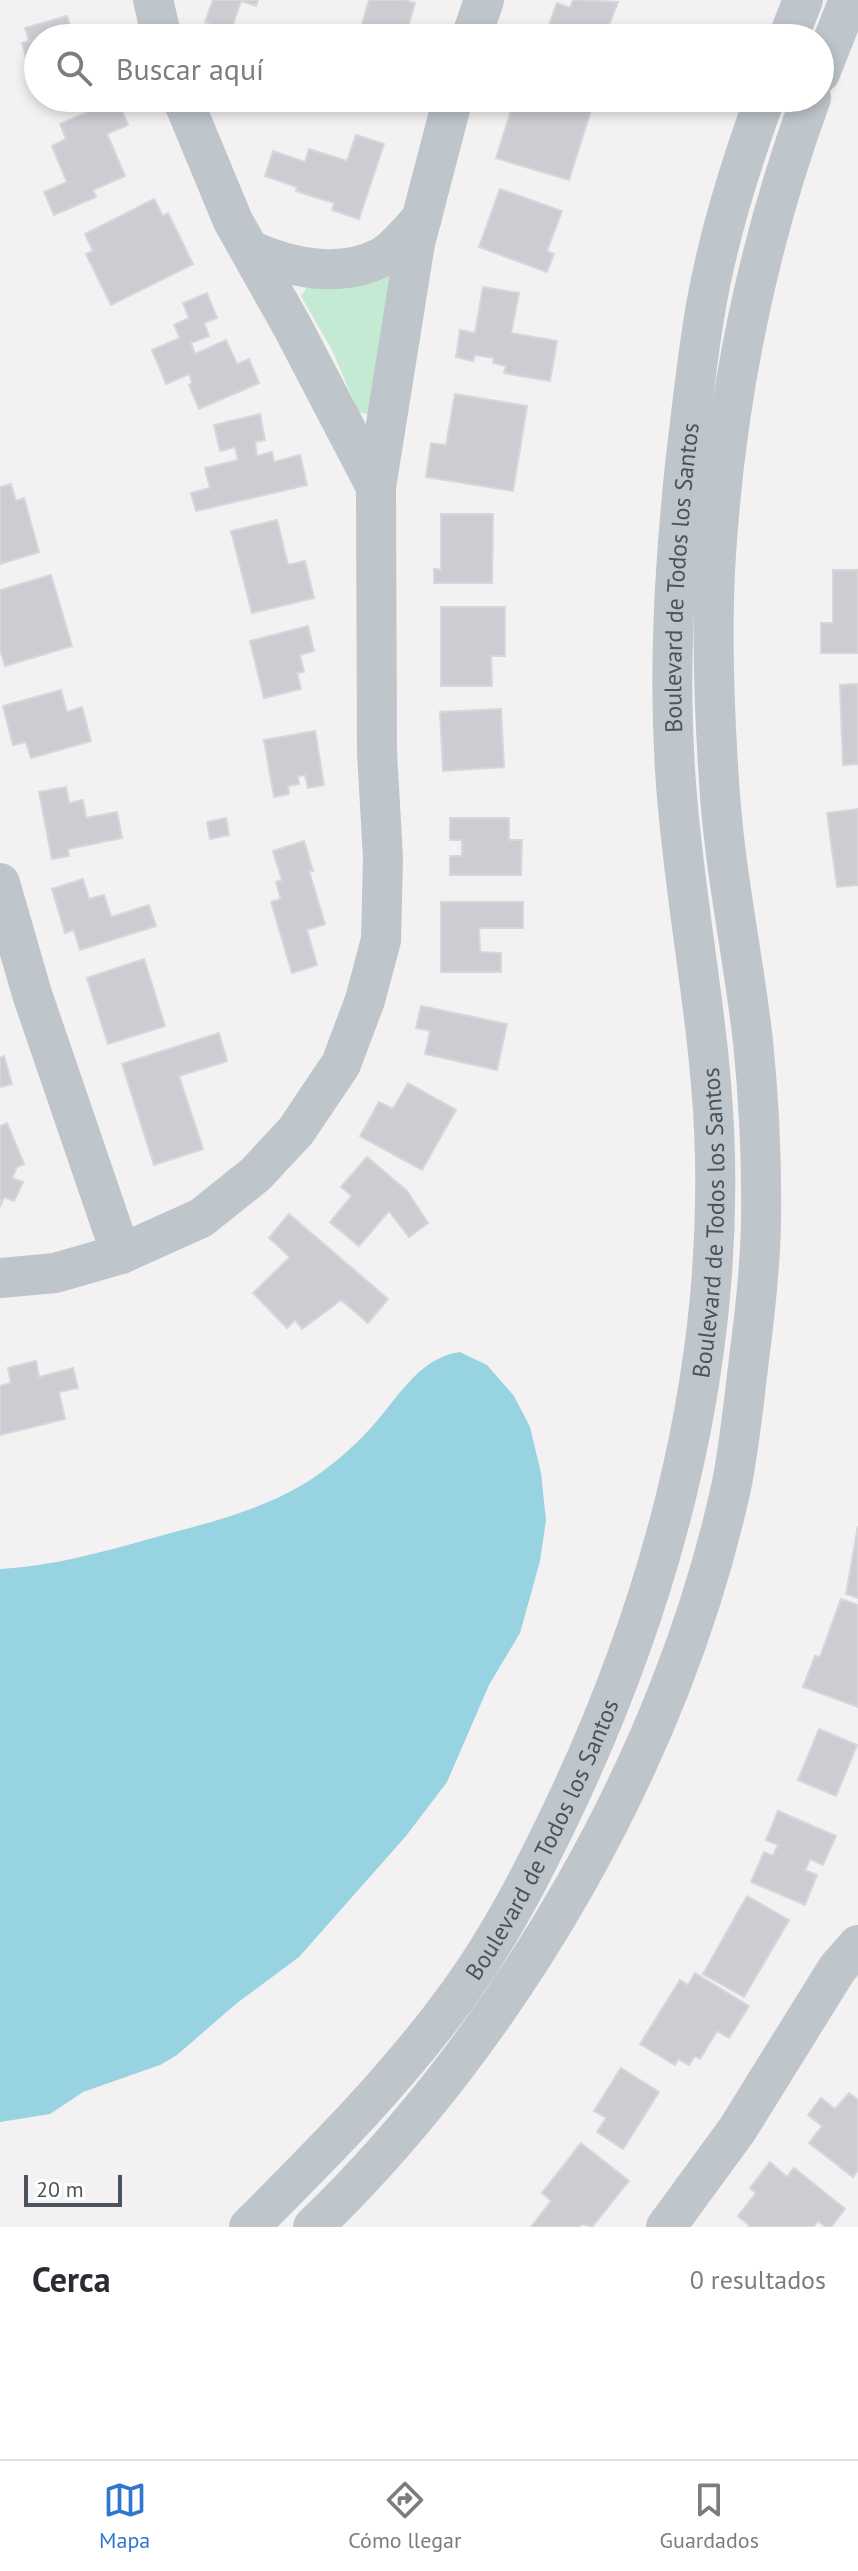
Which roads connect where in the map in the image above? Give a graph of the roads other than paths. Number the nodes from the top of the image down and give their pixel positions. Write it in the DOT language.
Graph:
graph roads {
  1 [pos="153,0"];
  2 [pos="484,0"];
  3 [pos="803,0"];
  4 [pos="849,0"];
  5 [pos="159,24"];
  6 [pos="476,24"];
  7 [pos="794,24"];
  8 [pos="834,38"];
  9 [pos="188,112"];
  10 [pos="449,112"];
  11 [pos="761,112"];
  12 [pos="806,112"];
  13 [pos="422,218"];
  14 [pos="250,250"];
  15 [pos="376,487"];
  16 [pos="0,883"];
  17 [pos="121,1254"];
  18 [pos="0,1278"];
  19 [pos="858,1920"];
  20 [pos="848,1957"];
  21 [pos="249,2227"];
  22 [pos="313,2227"];
  23 [pos="666,2227"];
  1 -- 5 [label="street"];
  2 -- 6 [label="street"];
  3 -- 7 [label="street"];
  4 -- 8 [label="street"];
  9 -- 14 [label="street"];
  10 -- 13 [label="street"];
  11 -- 21 [label="street, Boulevard de Todos los Santos"];
  12 -- 22 [label="street, Boulevard de Todos los Santos"];
  13 -- 14 [label="street"];
  13 -- 15 [label="street"];
  14 -- 15 [label="street"];
  15 -- 17 [label="street"];
  16 -- 17 [label="street"];
  17 -- 18 [label="street"];
  19 -- 20 [label="street"];
  20 -- 23 [label="street"];
}
